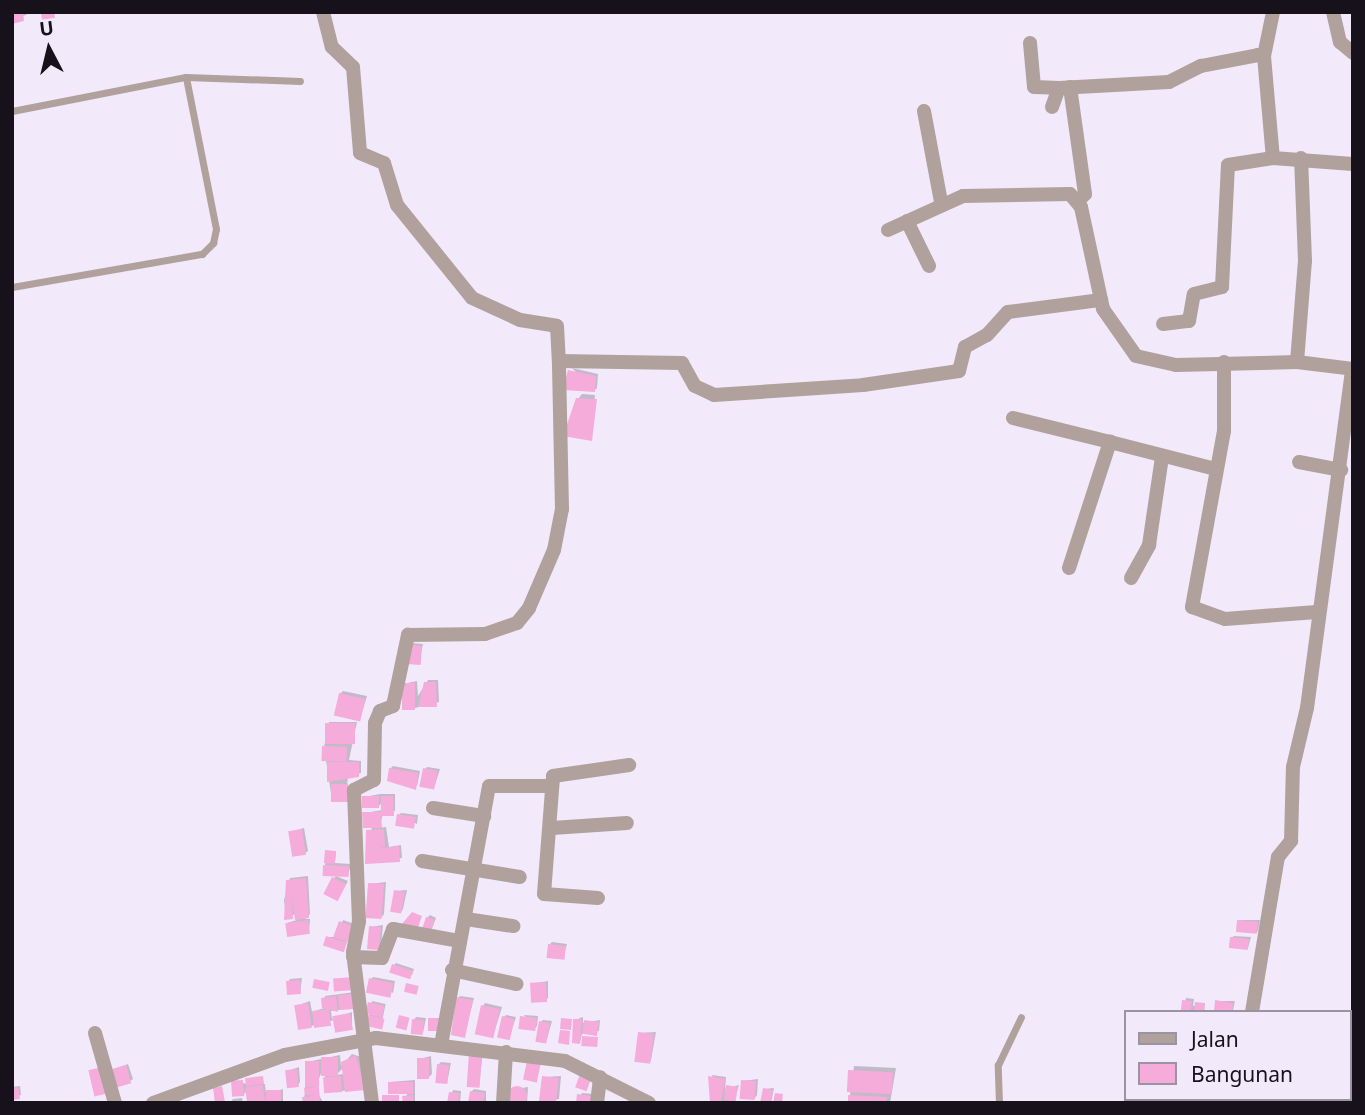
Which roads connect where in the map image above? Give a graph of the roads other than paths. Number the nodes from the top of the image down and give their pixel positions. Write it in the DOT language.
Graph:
graph roads {
  1 [pos="323,12"];
  2 [pos="1273,12"];
  3 [pos="1333,12"];
  4 [pos="1030,43"];
  5 [pos="1353,53"];
  6 [pos="1264,57"];
  7 [pos="186,78"];
  8 [pos="300,81"];
  9 [pos="1064,88"];
  10 [pos="1052,107"];
  11 [pos="12,111"];
  12 [pos="924,111"];
  13 [pos="1273,158"];
  14 [pos="1301,158"];
  15 [pos="1353,164"];
  16 [pos="1079,200"];
  17 [pos="941,202"];
  18 [pos="907,221"];
  19 [pos="888,230"];
  20 [pos="929,266"];
  21 [pos="12,287"];
  22 [pos="1101,300"];
  23 [pos="1163,324"];
  24 [pos="559,361"];
  25 [pos="1224,362"];
  26 [pos="1297,362"];
  27 [pos="1352,369"];
  28 [pos="1013,418"];
  29 [pos="1110,442"];
  30 [pos="1162,457"];
  31 [pos="1299,462"];
  32 [pos="1216,469"];
  33 [pos="1341,470"];
  34 [pos="1069,568"];
  35 [pos="1131,578"];
  36 [pos="1317,612"];
  37 [pos="629,765"];
  38 [pos="552,786"];
  39 [pos="433,808"];
  40 [pos="484,816"];
  41 [pos="627,822"];
  42 [pos="552,828"];
  43 [pos="422,861"];
  44 [pos="474,871"];
  45 [pos="520,877"];
  46 [pos="598,898"];
  47 [pos="466,919"];
  48 [pos="513,926"];
  49 [pos="460,942"];
  50 [pos="353,957"];
  51 [pos="452,970"];
  52 [pos="516,984"];
  53 [pos="1252,1010"];
  54 [pos="1021,1017"];
  55 [pos="95,1033"];
  56 [pos="362,1038"];
  57 [pos="441,1045"];
  58 [pos="506,1052"];
  59 [pos="600,1077"];
  60 [pos="161,1101"];
  61 [pos="115,1103"];
  62 [pos="372,1103"];
  63 [pos="503,1103"];
  64 [pos="597,1103"];
  65 [pos="649,1103"];
  66 [pos="999,1103"];
  1 -- 24 [label="street"];
  2 -- 6 [label="street"];
  3 -- 5 [label="street"];
  4 -- 9 [label="street"];
  6 -- 9 [label="street"];
  6 -- 13 [label="street"];
  7 -- 8 [label="lane"];
  7 -- 11 [label="lane"];
  7 -- 21 [label="lane"];
  9 -- 10 [label="street"];
  9 -- 16 [label="street"];
  12 -- 17 [label="street"];
  13 -- 14 [label="street"];
  13 -- 23 [label="street"];
  14 -- 15 [label="street"];
  14 -- 26 [label="street"];
  16 -- 17 [label="street"];
  16 -- 22 [label="street"];
  17 -- 18 [label="street"];
  18 -- 19 [label="street"];
  18 -- 20 [label="street"];
  22 -- 24 [label="street"];
  22 -- 25 [label="street"];
  24 -- 50 [label="street"];
  25 -- 26 [label="street"];
  25 -- 32 [label="street"];
  26 -- 27 [label="street"];
  27 -- 33 [label="street"];
  28 -- 29 [label="street"];
  29 -- 30 [label="street"];
  29 -- 34 [label="street"];
  30 -- 32 [label="street"];
  30 -- 35 [label="street"];
  31 -- 33 [label="street"];
  32 -- 36 [label="street"];
  33 -- 36 [label="street"];
  36 -- 53 [label="street"];
  37 -- 38 [label="street"];
  38 -- 40 [label="street"];
  38 -- 42 [label="street"];
  39 -- 40 [label="street"];
  40 -- 44 [label="street"];
  41 -- 42 [label="street"];
  42 -- 46 [label="street"];
  43 -- 44 [label="street"];
  44 -- 45 [label="street"];
  44 -- 47 [label="street"];
  47 -- 48 [label="street"];
  47 -- 49 [label="street"];
  49 -- 50 [label="street"];
  49 -- 51 [label="street"];
  50 -- 56 [label="street"];
  51 -- 52 [label="street"];
  51 -- 57 [label="street"];
  54 -- 66 [label="lane"];
  55 -- 61 [label="street"];
  56 -- 57 [label="street"];
  56 -- 60 [label="street"];
  56 -- 62 [label="street"];
  57 -- 58 [label="street"];
  58 -- 59 [label="street"];
  58 -- 63 [label="street"];
  59 -- 64 [label="street"];
  59 -- 65 [label="street"];
}
